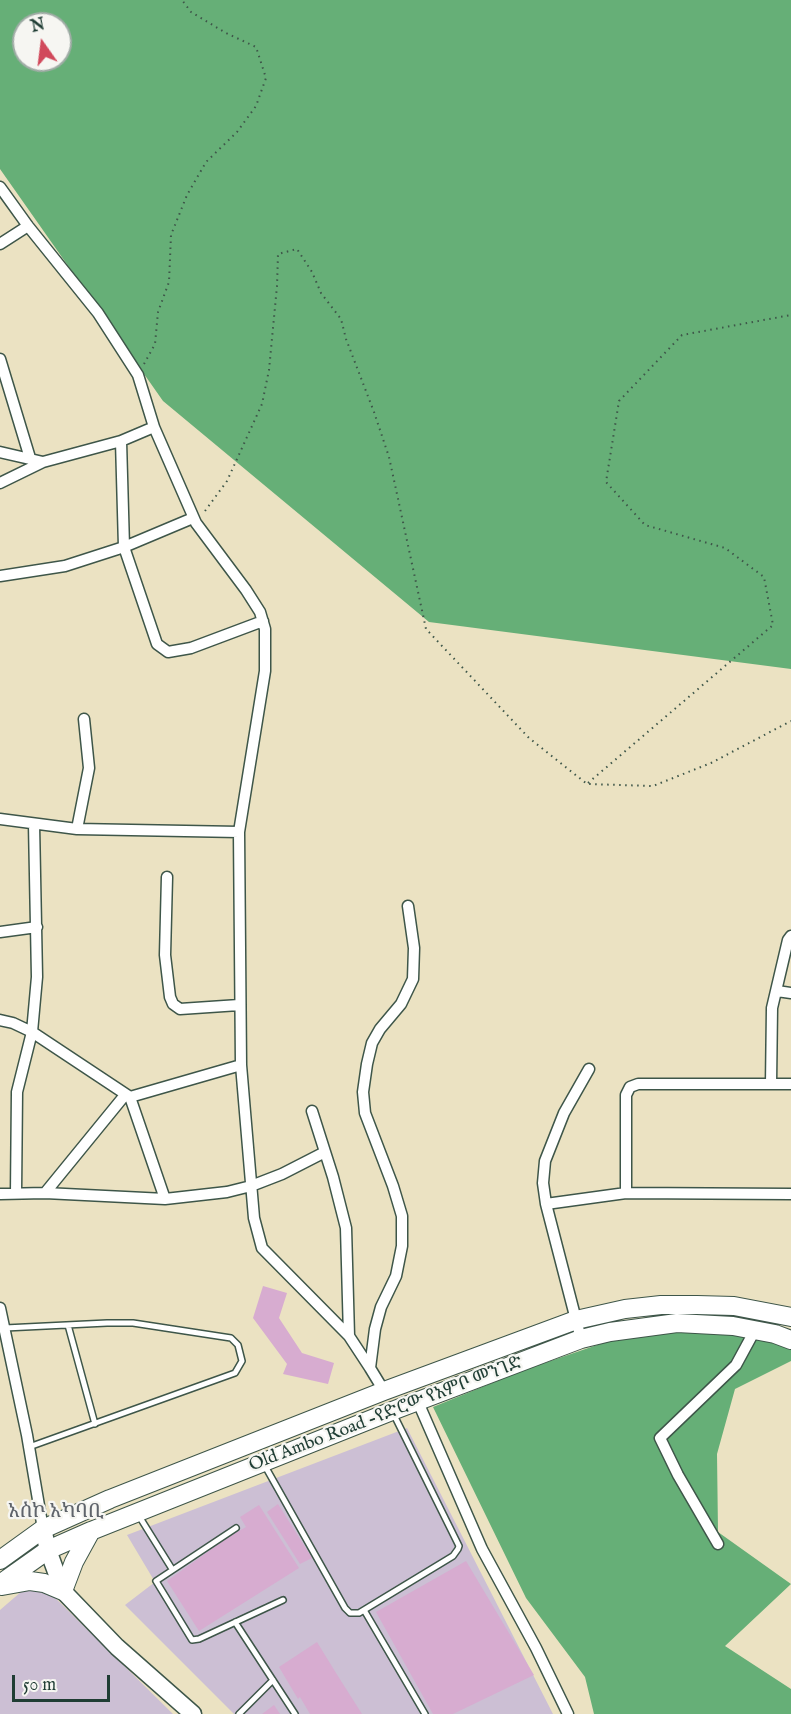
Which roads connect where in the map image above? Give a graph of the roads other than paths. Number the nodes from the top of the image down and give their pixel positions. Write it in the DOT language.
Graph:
graph roads {
  1 [pos="0,187"];
  2 [pos="28,226"];
  3 [pos="0,244"];
  4 [pos="0,359"];
  5 [pos="154,427"];
  6 [pos="121,441"];
  7 [pos="0,452"];
  8 [pos="30,458"];
  9 [pos="43,462"];
  10 [pos="0,483"];
  11 [pos="195,520"];
  12 [pos="124,547"];
  13 [pos="0,576"];
  14 [pos="263,621"];
  15 [pos="84,718"];
  16 [pos="0,819"];
  17 [pos="34,824"];
  18 [pos="77,829"];
  19 [pos="239,832"];
  20 [pos="166,877"];
  21 [pos="408,906"];
  22 [pos="37,927"];
  23 [pos="0,932"];
  24 [pos="791,936"];
  25 [pos="777,991"];
  26 [pos="791,993"];
  27 [pos="239,1005"];
  28 [pos="0,1020"];
  29 [pos="32,1032"];
  30 [pos="241,1065"];
  31 [pos="589,1069"];
  32 [pos="771,1084"];
  33 [pos="791,1084"];
  34 [pos="128,1096"];
  35 [pos="312,1111"];
  36 [pos="325,1152"];
  37 [pos="251,1186"];
  38 [pos="16,1193"];
  39 [pos="45,1193"];
  40 [pos="626,1193"];
  41 [pos="0,1194"];
  42 [pos="791,1194"];
  43 [pos="165,1199"];
  44 [pos="546,1204"];
  45 [pos="0,1308"];
  46 [pos="791,1317"];
  47 [pos="576,1320"];
  48 [pos="68,1325"];
  49 [pos="5,1328"];
  50 [pos="755,1330"];
  51 [pos="349,1336"];
  52 [pos="581,1339"];
  53 [pos="791,1340"];
  54 [pos="13,1366"];
  55 [pos="0,1367"];
  56 [pos="370,1368"];
  57 [pos="384,1391"];
  58 [pos="418,1402"];
  59 [pos="392,1411"];
  60 [pos="95,1424"];
  61 [pos="29,1448"];
  62 [pos="264,1463"];
  63 [pos="137,1512"];
  64 [pos="236,1528"];
  65 [pos="43,1529"];
  66 [pos="91,1531"];
  67 [pos="718,1545"];
  68 [pos="48,1550"];
  69 [pos="0,1560"];
  70 [pos="172,1569"];
  71 [pos="0,1585"];
  72 [pos="63,1591"];
  73 [pos="283,1600"];
  74 [pos="364,1610"];
  75 [pos="235,1622"];
  76 [pos="273,1680"];
  77 [pos="194,1714"];
  78 [pos="239,1714"];
  79 [pos="295,1714"];
  80 [pos="425,1714"];
  81 [pos="568,1714"];
  1 -- 2 [label="street"];
  2 -- 3 [label="street"];
  2 -- 5 [label="street"];
  4 -- 8 [label="street"];
  5 -- 6 [label="street"];
  5 -- 11 [label="street"];
  6 -- 9 [label="street"];
  6 -- 12 [label="street"];
  7 -- 8 [label="street"];
  8 -- 9 [label="street"];
  9 -- 10 [label="street"];
  11 -- 12 [label="street"];
  11 -- 14 [label="street"];
  12 -- 13 [label="street"];
  12 -- 14 [label="street"];
  14 -- 19 [label="street"];
  15 -- 18 [label="street"];
  16 -- 17 [label="street"];
  17 -- 18 [label="street"];
  17 -- 22 [label="street"];
  18 -- 19 [label="street"];
  19 -- 27 [label="street"];
  20 -- 27 [label="street"];
  21 -- 56 [label="street"];
  22 -- 23 [label="street"];
  22 -- 29 [label="street"];
  24 -- 25 [label="street"];
  25 -- 26 [label="street"];
  25 -- 32 [label="street"];
  27 -- 30 [label="street"];
  28 -- 29 [label="street"];
  29 -- 34 [label="street"];
  29 -- 38 [label="street"];
  30 -- 34 [label="street"];
  30 -- 37 [label="street"];
  31 -- 44 [label="street"];
  32 -- 33 [label="street"];
  32 -- 40 [label="street"];
  34 -- 39 [label="street"];
  34 -- 43 [label="street"];
  35 -- 36 [label="street"];
  36 -- 37 [label="street"];
  36 -- 51 [label="street"];
  37 -- 43 [label="street"];
  37 -- 51 [label="street"];
  38 -- 39 [label="street"];
  38 -- 41 [label="street"];
  39 -- 43 [label="street"];
  40 -- 42 [label="street"];
  40 -- 44 [label="street"];
  44 -- 47 [label="street"];
  45 -- 49 [label="street"];
  46 -- 47 [label="main road, Old Ambo Road -የድሮው የአምቦ መንገድ"];
  47 -- 52 [label="street"];
  47 -- 57 [label="main road, Old Ambo Road -የድሮው የአምቦ መንገድ"];
  48 -- 49 [label="lane"];
  48 -- 60 [label="lane"];
  48 -- 60 [label="lane"];
  49 -- 54 [label="street"];
  50 -- 52 [label="main road, Old Ambo Road -የድሮው የአምቦ መንገድ"];
  50 -- 53 [label="main road, Old Ambo Road -የድሮው የአምቦ መንገድ"];
  50 -- 67 [label="street"];
  51 -- 56 [label="street"];
  52 -- 58 [label="main road, Old Ambo Road -የድሮው የአምቦ መንገድ"];
  54 -- 55 [label="street"];
  54 -- 61 [label="street"];
  56 -- 57 [label="street"];
  57 -- 65 [label="main road, Old Ambo Road -የድሮው የአምቦ መንገድ"];
  58 -- 59 [label="main road, Old Ambo Road -የድሮው የአምቦ መንገድ"];
  58 -- 81 [label="street"];
  59 -- 62 [label="main road, Old Ambo Road -የድሮው የአምቦ መንገድ"];
  59 -- 74 [label="lane"];
  60 -- 61 [label="lane"];
  61 -- 65 [label="street"];
  62 -- 63 [label="main road, Old Ambo Road -የድሮው የአምቦ መንገድ"];
  62 -- 74 [label="lane"];
  63 -- 66 [label="main road, Old Ambo Road -የድሮው የአምቦ መንገድ"];
  63 -- 70 [label="lane"];
  64 -- 70 [label="lane"];
  65 -- 68 [label="main road"];
  65 -- 69 [label="main road, Old Ambo Road -የድሮው የአምቦ መንገድ"];
  66 -- 68 [label="main road, Old Ambo Road -የድሮው የአምቦ መንገድ"];
  66 -- 72 [label="main road"];
  68 -- 71 [label="main road, Old Ambo Road -የድሮው የአምቦ መንገድ"];
  68 -- 72 [label="main road"];
  70 -- 75 [label="lane"];
  71 -- 72 [label="main road"];
  72 -- 77 [label="main road"];
  73 -- 75 [label="lane"];
  74 -- 80 [label="lane"];
  75 -- 76 [label="lane"];
  76 -- 78 [label="lane"];
  76 -- 79 [label="lane"];
}
